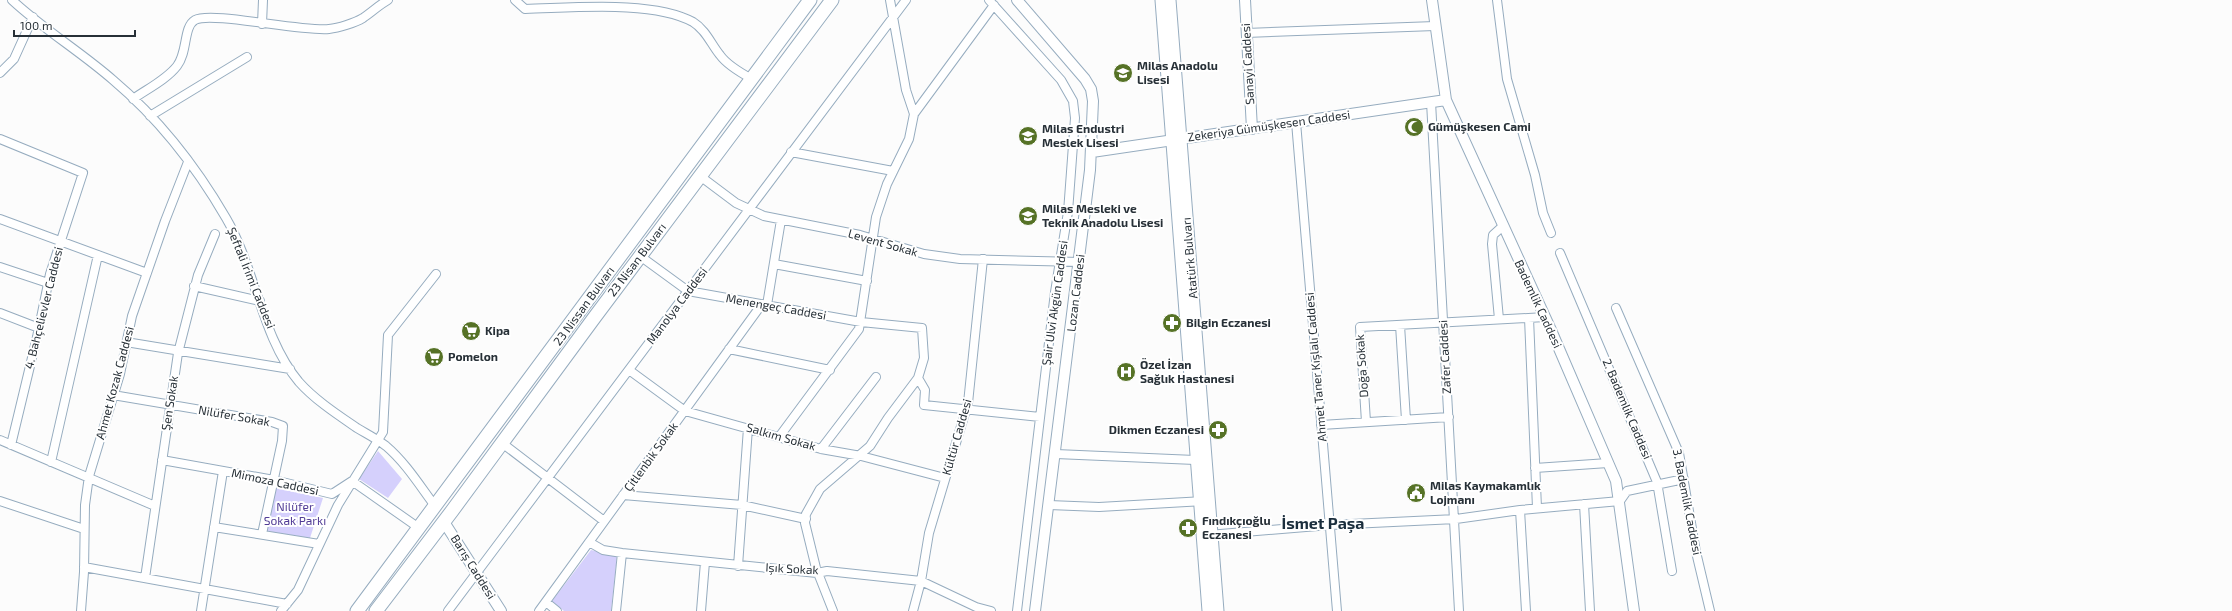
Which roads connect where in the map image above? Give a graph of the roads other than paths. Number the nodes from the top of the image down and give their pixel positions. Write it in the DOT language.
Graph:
graph roads {
  1 [pos="12,0"];
  2 [pos="263,0"];
  3 [pos="388,0"];
  4 [pos="515,0"];
  5 [pos="810,0"];
  6 [pos="832,0"];
  7 [pos="890,0"];
  8 [pos="906,0"];
  9 [pos="1017,0"];
  10 [pos="1161,0"];
  11 [pos="1170,0"];
  12 [pos="1245,0"];
  13 [pos="1432,0"];
  14 [pos="1497,0"];
  15 [pos="992,2"];
  16 [pos="893,16"];
  17 [pos="33,17"];
  18 [pos="262,24"];
  19 [pos="1434,26"];
  20 [pos="1246,33"];
  21 [pos="247,57"];
  22 [pos="0,73"];
  23 [pos="752,79"];
  24 [pos="133,99"];
  25 [pos="1446,100"];
  26 [pos="1431,102"];
  27 [pos="914,114"];
  28 [pos="150,116"];
  29 [pos="1296,122"];
  30 [pos="1252,129"];
  31 [pos="0,139"];
  32 [pos="1176,140"];
  33 [pos="791,152"];
  34 [pos="1092,152"];
  35 [pos="188,162"];
  36 [pos="893,171"];
  37 [pos="700,176"];
  38 [pos="748,210"];
  39 [pos="0,219"];
  40 [pos="781,220"];
  41 [pos="1503,226"];
  42 [pos="1551,232"];
  43 [pos="215,234"];
  44 [pos="873,239"];
  45 [pos="60,241"];
  46 [pos="1560,252"];
  47 [pos="98,255"];
  48 [pos="640,256"];
  49 [pos="983,259"];
  50 [pos="1060,262"];
  51 [pos="1080,262"];
  52 [pos="774,264"];
  53 [pos="0,267"];
  54 [pos="147,273"];
  55 [pos="436,274"];
  56 [pos="867,281"];
  57 [pos="48,283"];
  58 [pos="194,286"];
  59 [pos="688,291"];
  60 [pos="260,301"];
  61 [pos="765,305"];
  62 [pos="1616,308"];
  63 [pos="0,313"];
  64 [pos="1545,317"];
  65 [pos="1528,318"];
  66 [pos="1499,319"];
  67 [pos="861,322"];
  68 [pos="1443,323"];
  69 [pos="1400,325"];
  70 [pos="39,328"];
  71 [pos="126,342"];
  72 [pos="729,349"];
  73 [pos="179,350"];
  74 [pos="290,369"];
  75 [pos="629,370"];
  76 [pos="830,370"];
  77 [pos="876,377"];
  78 [pos="918,378"];
  79 [pos="113,395"];
  80 [pos="170,405"];
  81 [pos="685,411"];
  82 [pos="966,411"];
  83 [pos="1040,417"];
  84 [pos="1449,417"];
  85 [pos="1406,420"];
  86 [pos="1366,422"];
  87 [pos="1321,425"];
  88 [pos="748,428"];
  89 [pos="779,437"];
  90 [pos="0,440"];
  91 [pos="379,441"];
  92 [pos="502,443"];
  93 [pos="11,445"];
  94 [pos="822,449"];
  95 [pos="1056,454"];
  96 [pos="861,456"];
  97 [pos="162,460"];
  98 [pos="1195,460"];
  99 [pos="51,462"];
  100 [pos="1608,463"];
  101 [pos="1535,468"];
  102 [pos="223,471"];
  103 [pos="89,478"];
  104 [pos="548,478"];
  105 [pos="945,478"];
  106 [pos="1684,479"];
  107 [pos="274,480"];
  108 [pos="352,481"];
  109 [pos="1658,484"];
  110 [pos="623,495"];
  111 [pos="0,501"];
  112 [pos="1204,501"];
  113 [pos="1620,501"];
  114 [pos="1584,504"];
  115 [pos="742,505"];
  116 [pos="1049,505"];
  117 [pos="155,506"];
  118 [pos="435,506"];
  119 [pos="1537,508"];
  120 [pos="1520,510"];
  121 [pos="806,519"];
  122 [pos="1456,519"];
  123 [pos="444,522"];
  124 [pos="604,522"];
  125 [pos="1330,525"];
  126 [pos="214,527"];
  127 [pos="419,528"];
  128 [pos="84,529"];
  129 [pos="262,534"];
  130 [pos="1207,535"];
  131 [pos="589,542"];
  132 [pos="319,544"];
  133 [pos="622,553"];
  134 [pos="705,562"];
  135 [pos="84,566"];
  136 [pos="738,566"];
  137 [pos="1672,571"];
  138 [pos="476,572"];
  139 [pos="817,573"];
  140 [pos="145,578"];
  141 [pos="921,581"];
  142 [pos="205,588"];
  143 [pos="546,602"];
  144 [pos="287,604"];
  145 [pos="81,611"];
  146 [pos="201,611"];
  147 [pos="282,611"];
  148 [pos="358,611"];
  149 [pos="376,611"];
  150 [pos="448,611"];
  151 [pos="501,611"];
  152 [pos="539,611"];
  153 [pos="557,611"];
  154 [pos="616,611"];
  155 [pos="701,611"];
  156 [pos="833,611"];
  157 [pos="912,611"];
  158 [pos="991,611"];
  159 [pos="1017,611"];
  160 [pos="1035,611"];
  161 [pos="1208,611"];
  162 [pos="1218,611"];
  163 [pos="1337,611"];
  164 [pos="1459,611"];
  165 [pos="1526,611"];
  166 [pos="1590,611"];
  167 [pos="1634,611"];
  168 [pos="1710,611"];
  1 -- 17 [label="street, Şeftali İrimi Caddesi"];
  2 -- 18 [label="street"];
  3 -- 18 [label="street"];
  4 -- 23 [label="street"];
  5 -- 23 [label="highway, 23 Nissan Bulvarı"];
  6 -- 37 [label="highway, 23 Nisan Bulvarı"];
  7 -- 16 [label="street"];
  8 -- 16 [label="street, Manolya Caddesi"];
  9 -- 34 [label="street, Lozan Caddesi"];
  10 -- 32 [label="main road, Atatürk Bulvarı"];
  11 -- 32 [label="main road, Atatürk Bulvarı"];
  12 -- 20 [label="street, Sanayi Caddesi"];
  13 -- 19 [label="street, Bademlik Caddesi"];
  14 -- 42 [label="street"];
  15 -- 27 [label="street"];
  15 -- 50 [label="street, Şair Ulvi Akgün Caddesi"];
  16 -- 27 [label="street"];
  16 -- 33 [label="street, Manolya Caddesi"];
  17 -- 22 [label="street"];
  17 -- 24 [label="street, Şeftali İrimi Caddesi"];
  18 -- 24 [label="street"];
  19 -- 20 [label="street"];
  19 -- 25 [label="street, Bademlik Caddesi"];
  20 -- 30 [label="street, Sanayi Caddesi"];
  21 -- 28 [label="street"];
  23 -- 118 [label="highway, 23 Nissan Bulvarı"];
  24 -- 28 [label="street, Şeftali İrimi Caddesi"];
  25 -- 26 [label="street, Zekeriya Gümüşkesen Caddesi"];
  25 -- 41 [label="street, Bademlik Caddesi"];
  26 -- 29 [label="street, Zekeriya Gümüşkesen Caddesi"];
  26 -- 68 [label="street, Zafer Caddesi"];
  27 -- 36 [label="street"];
  28 -- 35 [label="street, Şeftali İrimi Caddesi"];
  29 -- 30 [label="street, Zekeriya Gümüşkesen Caddesi"];
  29 -- 87 [label="street, Ahmet Taner Kışlalı Caddesi"];
  30 -- 32 [label="street, Zekeriya Gümüşkesen Caddesi"];
  31 -- 45 [label="street, 4. Bahçelievler Caddesi"];
  32 -- 34 [label="street, Zekeriya Gümüşkesen Caddesi"];
  32 -- 98 [label="main road, Atatürk Bulvarı"];
  32 -- 112 [label="main road, Atatürk Bulvarı"];
  33 -- 36 [label="street"];
  33 -- 38 [label="street, Manolya Caddesi"];
  34 -- 51 [label="street, Lozan Caddesi"];
  35 -- 54 [label="street, Ahmet Kozak Caddesi"];
  35 -- 60 [label="street, Şeftali İrimi Caddesi"];
  36 -- 44 [label="street"];
  37 -- 38 [label="street, Levent Sokak"];
  37 -- 48 [label="highway, 23 Nisan Bulvarı"];
  38 -- 40 [label="street, Levent Sokak"];
  38 -- 59 [label="street, Manolya Caddesi"];
  39 -- 45 [label="street"];
  40 -- 44 [label="street, Levent Sokak"];
  40 -- 52 [label="street"];
  41 -- 64 [label="street, Bademlik Caddesi"];
  41 -- 66 [label="street"];
  43 -- 58 [label="street, Şen Sokak"];
  44 -- 49 [label="street, Levent Sokak"];
  44 -- 56 [label="street"];
  45 -- 47 [label="street"];
  45 -- 57 [label="street, 4. Bahçelievler Caddesi"];
  46 -- 109 [label="street, 2. Bademlik Caddesi"];
  47 -- 54 [label="street"];
  47 -- 99 [label="street"];
  48 -- 59 [label="street, Menengeç Caddesi"];
  48 -- 92 [label="highway, 23 Nisan Bulvarı"];
  49 -- 50 [label="street, Levent Sokak"];
  49 -- 82 [label="street, Kültür Caddesi"];
  50 -- 51 [label="street, Levent Sokak"];
  50 -- 83 [label="street, Şair Ulvi Akgün Caddesi"];
  51 -- 95 [label="street, Lozan Caddesi"];
  52 -- 56 [label="street"];
  52 -- 61 [label="street"];
  53 -- 57 [label="street"];
  54 -- 71 [label="street, Ahmet Kozak Caddesi"];
  55 -- 91 [label="street"];
  56 -- 67 [label="street"];
  57 -- 70 [label="street, 4. Bahçelievler Caddesi"];
  58 -- 60 [label="street"];
  58 -- 73 [label="street, Şen Sokak"];
  59 -- 61 [label="street, Menengeç Caddesi"];
  59 -- 75 [label="street, Manolya Caddesi"];
  60 -- 74 [label="street, Şeftali İrimi Caddesi"];
  61 -- 67 [label="street, Menengeç Caddesi"];
  61 -- 72 [label="street, Çitlenbik Sokak"];
  62 -- 106 [label="street, 3. Bademlik Caddesi"];
  63 -- 70 [label="street"];
  64 -- 65 [label="street, Doğa Sokak"];
  64 -- 100 [label="street, Bademlik Caddesi"];
  65 -- 66 [label="street, Doğa Sokak"];
  65 -- 101 [label="street"];
  66 -- 68 [label="street, Doğa Sokak"];
  67 -- 76 [label="street"];
  67 -- 78 [label="street, Menengeç Caddesi"];
  68 -- 69 [label="street, Doğa Sokak"];
  68 -- 84 [label="street, Zafer Caddesi"];
  69 -- 85 [label="street"];
  69 -- 86 [label="street, Doğa Sokak"];
  70 -- 93 [label="street, 4. Bahçelievler Caddesi"];
  71 -- 73 [label="street"];
  71 -- 79 [label="street, Ahmet Kozak Caddesi"];
  72 -- 76 [label="street"];
  72 -- 81 [label="street, Çitlenbik Sokak"];
  73 -- 74 [label="street"];
  73 -- 80 [label="street, Şen Sokak"];
  74 -- 91 [label="street, Şeftali İrimi Caddesi"];
  75 -- 81 [label="street, Salkım Sokak"];
  75 -- 104 [label="street, Manolya Caddesi"];
  76 -- 89 [label="street"];
  77 -- 94 [label="street"];
  78 -- 82 [label="street"];
  78 -- 96 [label="street"];
  79 -- 80 [label="street, Nilüfer Sokak"];
  79 -- 103 [label="street, Ahmet Kozak Caddesi"];
  80 -- 97 [label="street, Şen Sokak"];
  80 -- 107 [label="street, Nilüfer Sokak"];
  81 -- 88 [label="street, Salkım Sokak"];
  81 -- 110 [label="street, Çitlenbik Sokak"];
  82 -- 83 [label="street"];
  82 -- 105 [label="street, Kültür Caddesi"];
  83 -- 159 [label="street, Şair Ulvi Akgün Caddesi"];
  84 -- 85 [label="street"];
  84 -- 122 [label="street, Zafer Caddesi"];
  85 -- 86 [label="street"];
  86 -- 87 [label="street"];
  87 -- 125 [label="street, Ahmet Taner Kışlalı Caddesi"];
  88 -- 89 [label="street, Salkım Sokak"];
  88 -- 115 [label="street"];
  89 -- 94 [label="street, Salkım Sokak"];
  90 -- 93 [label="street"];
  91 -- 108 [label="street"];
  91 -- 118 [label="street, Şeftali İrimi Caddesi"];
  92 -- 104 [label="street"];
  92 -- 123 [label="highway, 23 Nisan Bulvarı"];
  93 -- 99 [label="street"];
  94 -- 96 [label="street, Salkım Sokak"];
  95 -- 98 [label="street"];
  95 -- 116 [label="street, Lozan Caddesi"];
  96 -- 105 [label="street, Salkım Sokak"];
  96 -- 121 [label="street"];
  97 -- 102 [label="street, Mimoza Caddesi"];
  97 -- 117 [label="street, Şen Sokak"];
  98 -- 112 [label="main road, Atatürk Bulvarı"];
  99 -- 103 [label="street"];
  100 -- 101 [label="street"];
  100 -- 113 [label="street, Bademlik Caddesi"];
  101 -- 119 [label="street"];
  102 -- 107 [label="street, Mimoza Caddesi"];
  102 -- 126 [label="street"];
  103 -- 117 [label="street"];
  103 -- 128 [label="street, Ahmet Kozak Caddesi"];
  104 -- 124 [label="street"];
  104 -- 138 [label="street, Manolya Caddesi"];
  105 -- 141 [label="street, Kültür Caddesi"];
  106 -- 109 [label="street"];
  106 -- 168 [label="street, 3. Bademlik Caddesi"];
  107 -- 108 [label="street, Mimoza Caddesi"];
  107 -- 129 [label="street, Nilüfer Sokak"];
  108 -- 127 [label="street"];
  108 -- 132 [label="street"];
  109 -- 113 [label="street"];
  109 -- 137 [label="street, 2. Bademlik Caddesi"];
  110 -- 115 [label="street"];
  110 -- 124 [label="street, Çitlenbik Sokak"];
  111 -- 128 [label="street"];
  112 -- 116 [label="street"];
  112 -- 130 [label="main road, Atatürk Bulvarı"];
  113 -- 114 [label="street"];
  113 -- 167 [label="street, Bademlik Caddesi"];
  114 -- 119 [label="street"];
  114 -- 166 [label="street"];
  115 -- 121 [label="street"];
  115 -- 136 [label="street"];
  116 -- 160 [label="street, Lozan Caddesi"];
  117 -- 140 [label="street, Şen Sokak"];
  118 -- 127 [label="highway, 23 Nissan Bulvarı"];
  119 -- 120 [label="street"];
  120 -- 122 [label="street"];
  120 -- 165 [label="street"];
  121 -- 139 [label="street"];
  122 -- 125 [label="street"];
  122 -- 164 [label="street, Zafer Caddesi"];
  123 -- 138 [label="street, Barış Caddesi"];
  123 -- 149 [label="highway"];
  124 -- 131 [label="street, Çitlenbik Sokak"];
  125 -- 130 [label="street"];
  125 -- 163 [label="street, Ahmet Taner Kışlalı Caddesi"];
  126 -- 129 [label="street"];
  126 -- 142 [label="street"];
  127 -- 148 [label="highway, 23 Nissan Bulvarı"];
  128 -- 135 [label="street, Ahmet Kozak Caddesi"];
  129 -- 132 [label="street"];
  130 -- 161 [label="main road, Atatürk Bulvarı"];
  130 -- 162 [label="main road, Atatürk Bulvarı"];
  131 -- 133 [label="street, Işık Sokak"];
  131 -- 143 [label="street, Çitlenbik Sokak"];
  132 -- 144 [label="street"];
  133 -- 134 [label="street, Işık Sokak"];
  133 -- 154 [label="street"];
  134 -- 136 [label="street, Işık Sokak"];
  134 -- 155 [label="street"];
  135 -- 140 [label="street"];
  135 -- 145 [label="street, Ahmet Kozak Caddesi"];
  136 -- 139 [label="street, Işık Sokak"];
  138 -- 150 [label="street, Manolya Caddesi"];
  138 -- 151 [label="street, Barış Caddesi"];
  139 -- 141 [label="street, Işık Sokak"];
  139 -- 156 [label="street"];
  140 -- 142 [label="street"];
  141 -- 157 [label="street, Kültür Caddesi"];
  141 -- 158 [label="street, Işık Sokak"];
  142 -- 144 [label="street"];
  142 -- 146 [label="street"];
  143 -- 152 [label="street, Çitlenbik Sokak"];
  143 -- 153 [label="street"];
  144 -- 147 [label="street"];
}
